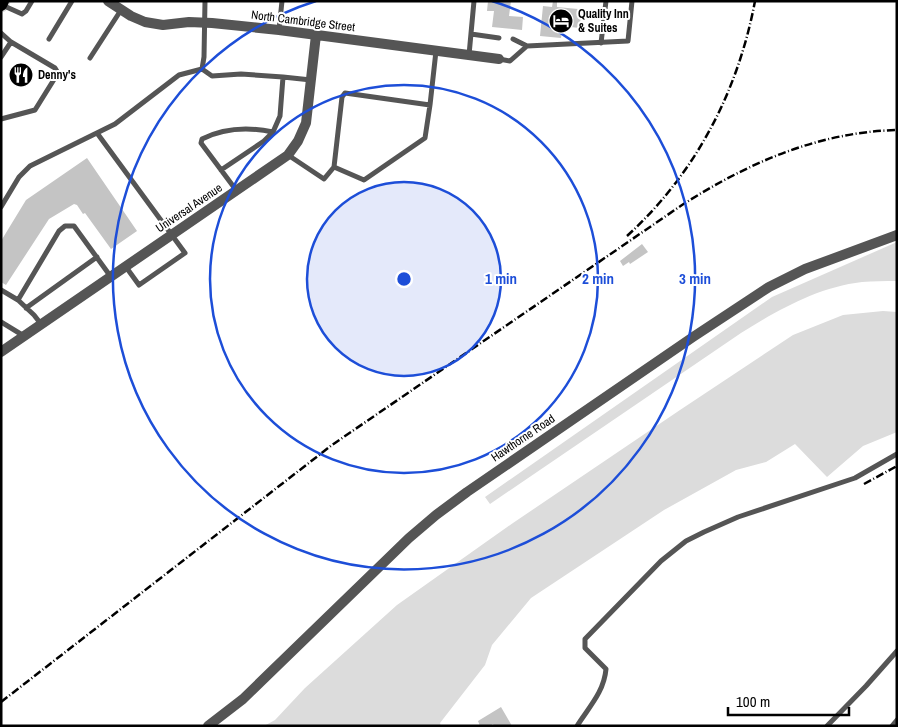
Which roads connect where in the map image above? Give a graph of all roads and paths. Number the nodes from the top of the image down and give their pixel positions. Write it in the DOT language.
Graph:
graph roads {
  1 [pos="4,1"];
  2 [pos="32,1"];
  3 [pos="72,1"];
  4 [pos="108,1"];
  5 [pos="204,1"];
  6 [pos="282,1"];
  7 [pos="474,1"];
  8 [pos="606,1"];
  9 [pos="632,1"];
  10 [pos="1,5"];
  11 [pos="121,9"];
  12 [pos="204,23"];
  13 [pos="279,30"];
  14 [pos="1,33"];
  15 [pos="471,34"];
  16 [pos="316,35"];
  17 [pos="499,38"];
  18 [pos="50,39"];
  19 [pos="513,39"];
  20 [pos="11,42"];
  21 [pos="601,43"];
  22 [pos="527,46"];
  23 [pos="436,51"];
  24 [pos="469,55"];
  25 [pos="1,57"];
  26 [pos="90,58"];
  27 [pos="499,59"];
  28 [pos="202,69"];
  29 [pos="283,77"];
  30 [pos="311,80"];
  31 [pos="430,105"];
  32 [pos="1,119"];
  33 [pos="273,132"];
  34 [pos="97,133"];
  35 [pos="288,155"];
  36 [pos="334,167"];
  37 [pos="221,170"];
  38 [pos="236,191"];
  39 [pos="1,207"];
  40 [pos="172,235"];
  41 [pos="897,235"];
  42 [pos="97,257"];
  43 [pos="126,267"];
  44 [pos="111,277"];
  45 [pos="1,290"];
  46 [pos="18,300"];
  47 [pos="26,308"];
  48 [pos="1,322"];
  49 [pos="42,324"];
  50 [pos="24,336"];
  51 [pos="1,352"];
  52 [pos="897,454"];
  53 [pos="897,651"];
  54 [pos="897,720"];
  55 [pos="208,726"];
  56 [pos="576,726"];
  57 [pos="827,726"];
  58 [pos="892,726"];
  1 -- 10 [label="main road"];
  2 -- 10 [label="lane"];
  3 -- 18 [label="lane"];
  4 -- 11 [label="street, North Cambridge Street"];
  5 -- 12 [label="lane"];
  6 -- 13 [label="lane"];
  7 -- 15 [label="lane"];
  8 -- 21 [label="lane"];
  9 -- 21 [label="lane"];
  11 -- 12 [label="street, North Cambridge Street"];
  11 -- 26 [label="lane"];
  12 -- 13 [label="street, North Cambridge Street"];
  12 -- 28 [label="lane"];
  13 -- 16 [label="street, North Cambridge Street"];
  14 -- 20 [label="lane"];
  15 -- 17 [label="lane"];
  15 -- 24 [label="lane"];
  16 -- 23 [label="street, North Cambridge Street"];
  16 -- 30 [label="street, Universal Avenue"];
  19 -- 22 [label="lane"];
  20 -- 25 [label="lane"];
  20 -- 32 [label="lane"];
  21 -- 22 [label="lane"];
  22 -- 27 [label="lane"];
  23 -- 24 [label="street, North Cambridge Street"];
  23 -- 31 [label="lane"];
  24 -- 27 [label="street, North Cambridge Street"];
  28 -- 29 [label="lane"];
  28 -- 34 [label="lane"];
  29 -- 30 [label="lane"];
  29 -- 33 [label="lane"];
  30 -- 35 [label="street, Universal Avenue"];
  31 -- 36 [label="lane"];
  31 -- 36 [label="lane"];
  33 -- 37 [label="lane"];
  33 -- 37 [label="lane"];
  34 -- 39 [label="lane"];
  34 -- 40 [label="lane"];
  35 -- 36 [label="lane"];
  35 -- 38 [label="street, Universal Avenue"];
  37 -- 38 [label="lane"];
  38 -- 40 [label="street, Universal Avenue"];
  40 -- 43 [label="street, Universal Avenue"];
  40 -- 43 [label="lane"];
  41 -- 55 [label="street, Hawthorne Road"];
  42 -- 44 [label="lane"];
  42 -- 46 [label="lane"];
  42 -- 47 [label="lane"];
  43 -- 44 [label="street, Universal Avenue"];
  44 -- 49 [label="street, Universal Avenue"];
  45 -- 46 [label="lane"];
  46 -- 47 [label="lane"];
  47 -- 49 [label="lane"];
  48 -- 50 [label="lane"];
  49 -- 50 [label="street, Universal Avenue"];
  50 -- 51 [label="street, Universal Avenue"];
  52 -- 56 [label="lane"];
  53 -- 57 [label="lane"];
  54 -- 58 [label="lane"];
}
